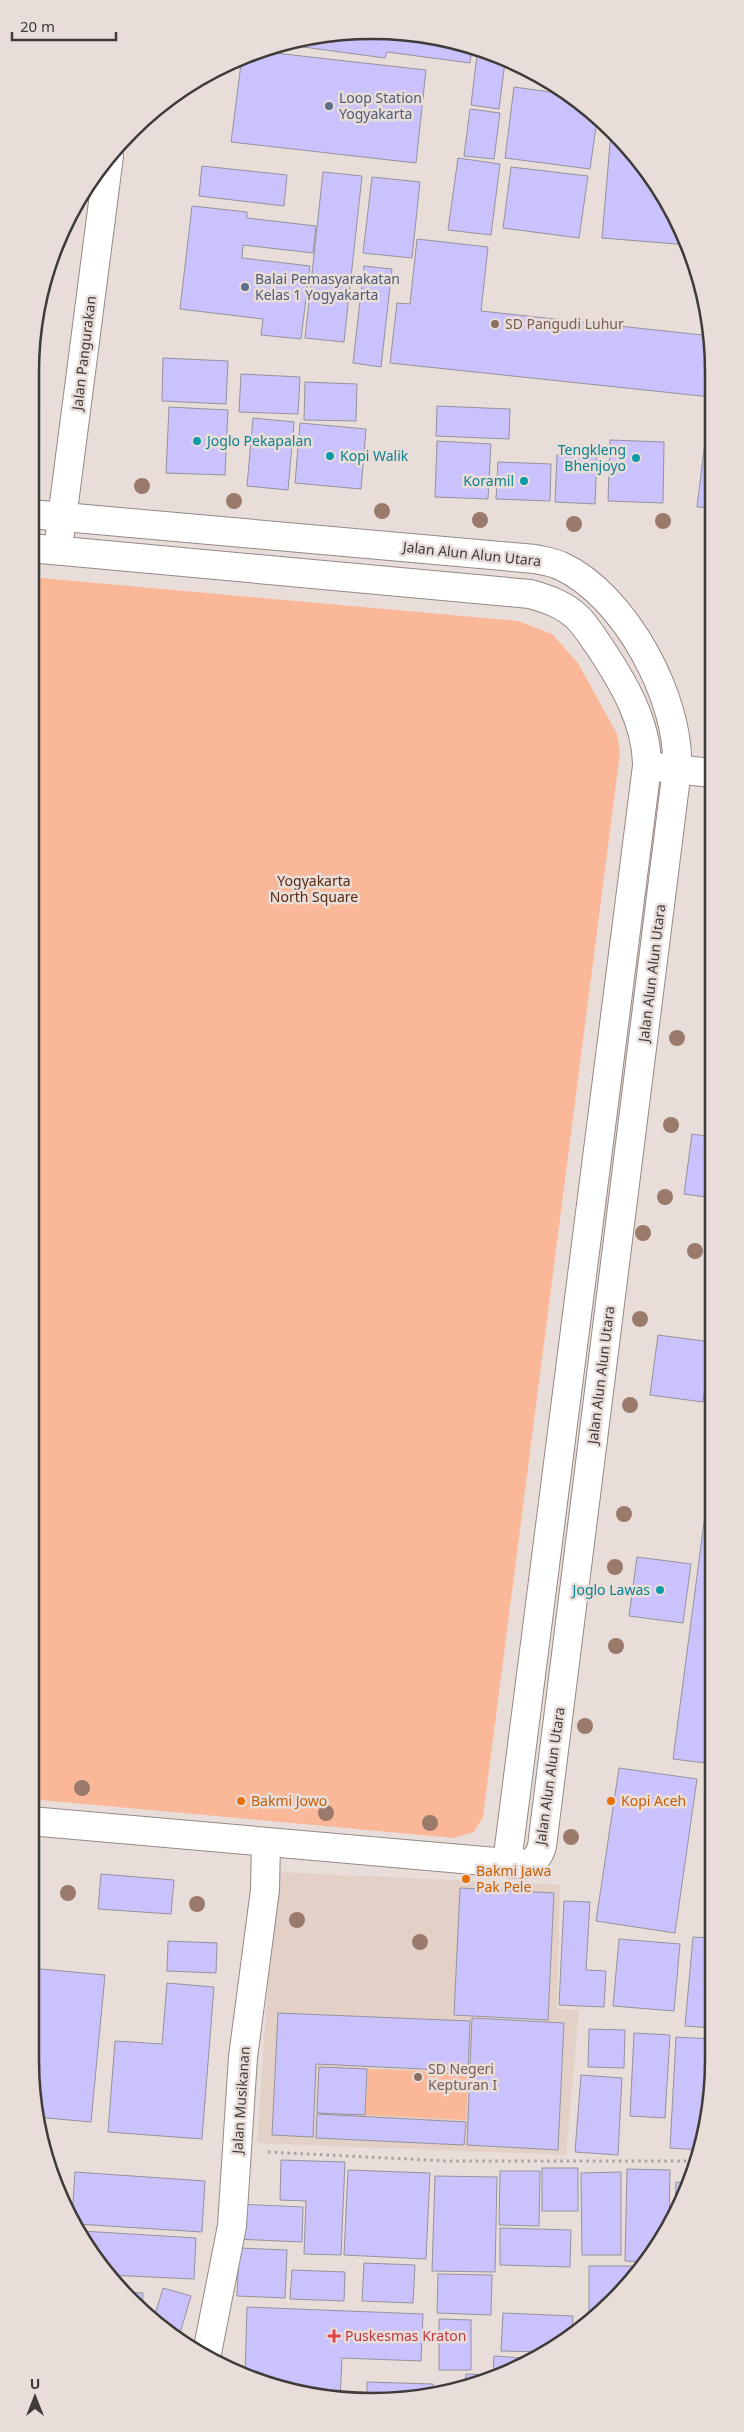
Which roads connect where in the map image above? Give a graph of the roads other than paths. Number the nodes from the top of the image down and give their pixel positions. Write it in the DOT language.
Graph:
graph roads {
  1 [pos="107,170"];
  2 [pos="39,515"];
  3 [pos="62,517"];
  4 [pos="327,541"];
  5 [pos="39,549"];
  6 [pos="58,550"];
  7 [pos="324,575"];
  8 [pos="647,766"];
  9 [pos="677,769"];
  10 [pos="705,772"];
  11 [pos="591,1213"];
  12 [pos="621,1217"];
  13 [pos="39,1822"];
  14 [pos="266,1842"];
  15 [pos="507,1863"];
  16 [pos="208,2350"];
  1 -- 3 [label="street, Jalan Pangurakan"];
  2 -- 3 [label="street, Jalan Alun Alun Utara"];
  3 -- 4 [label="street, Jalan Alun Alun Utara"];
  3 -- 6 [label="street, Jalan Pangurakan"];
  4 -- 7 [label="street"];
  4 -- 9 [label="street, Jalan Alun Alun Utara"];
  5 -- 6 [label="street"];
  6 -- 7 [label="street"];
  7 -- 8 [label="street"];
  8 -- 9 [label="street"];
  8 -- 11 [label="street"];
  9 -- 10 [label="street"];
  9 -- 12 [label="street, Jalan Alun Alun Utara"];
  11 -- 12 [label="street"];
  11 -- 15 [label="street"];
  12 -- 15 [label="street, Jalan Alun Alun Utara"];
  13 -- 14 [label="street"];
  14 -- 15 [label="street"];
  14 -- 16 [label="street, Jalan Musikanan"];
}
